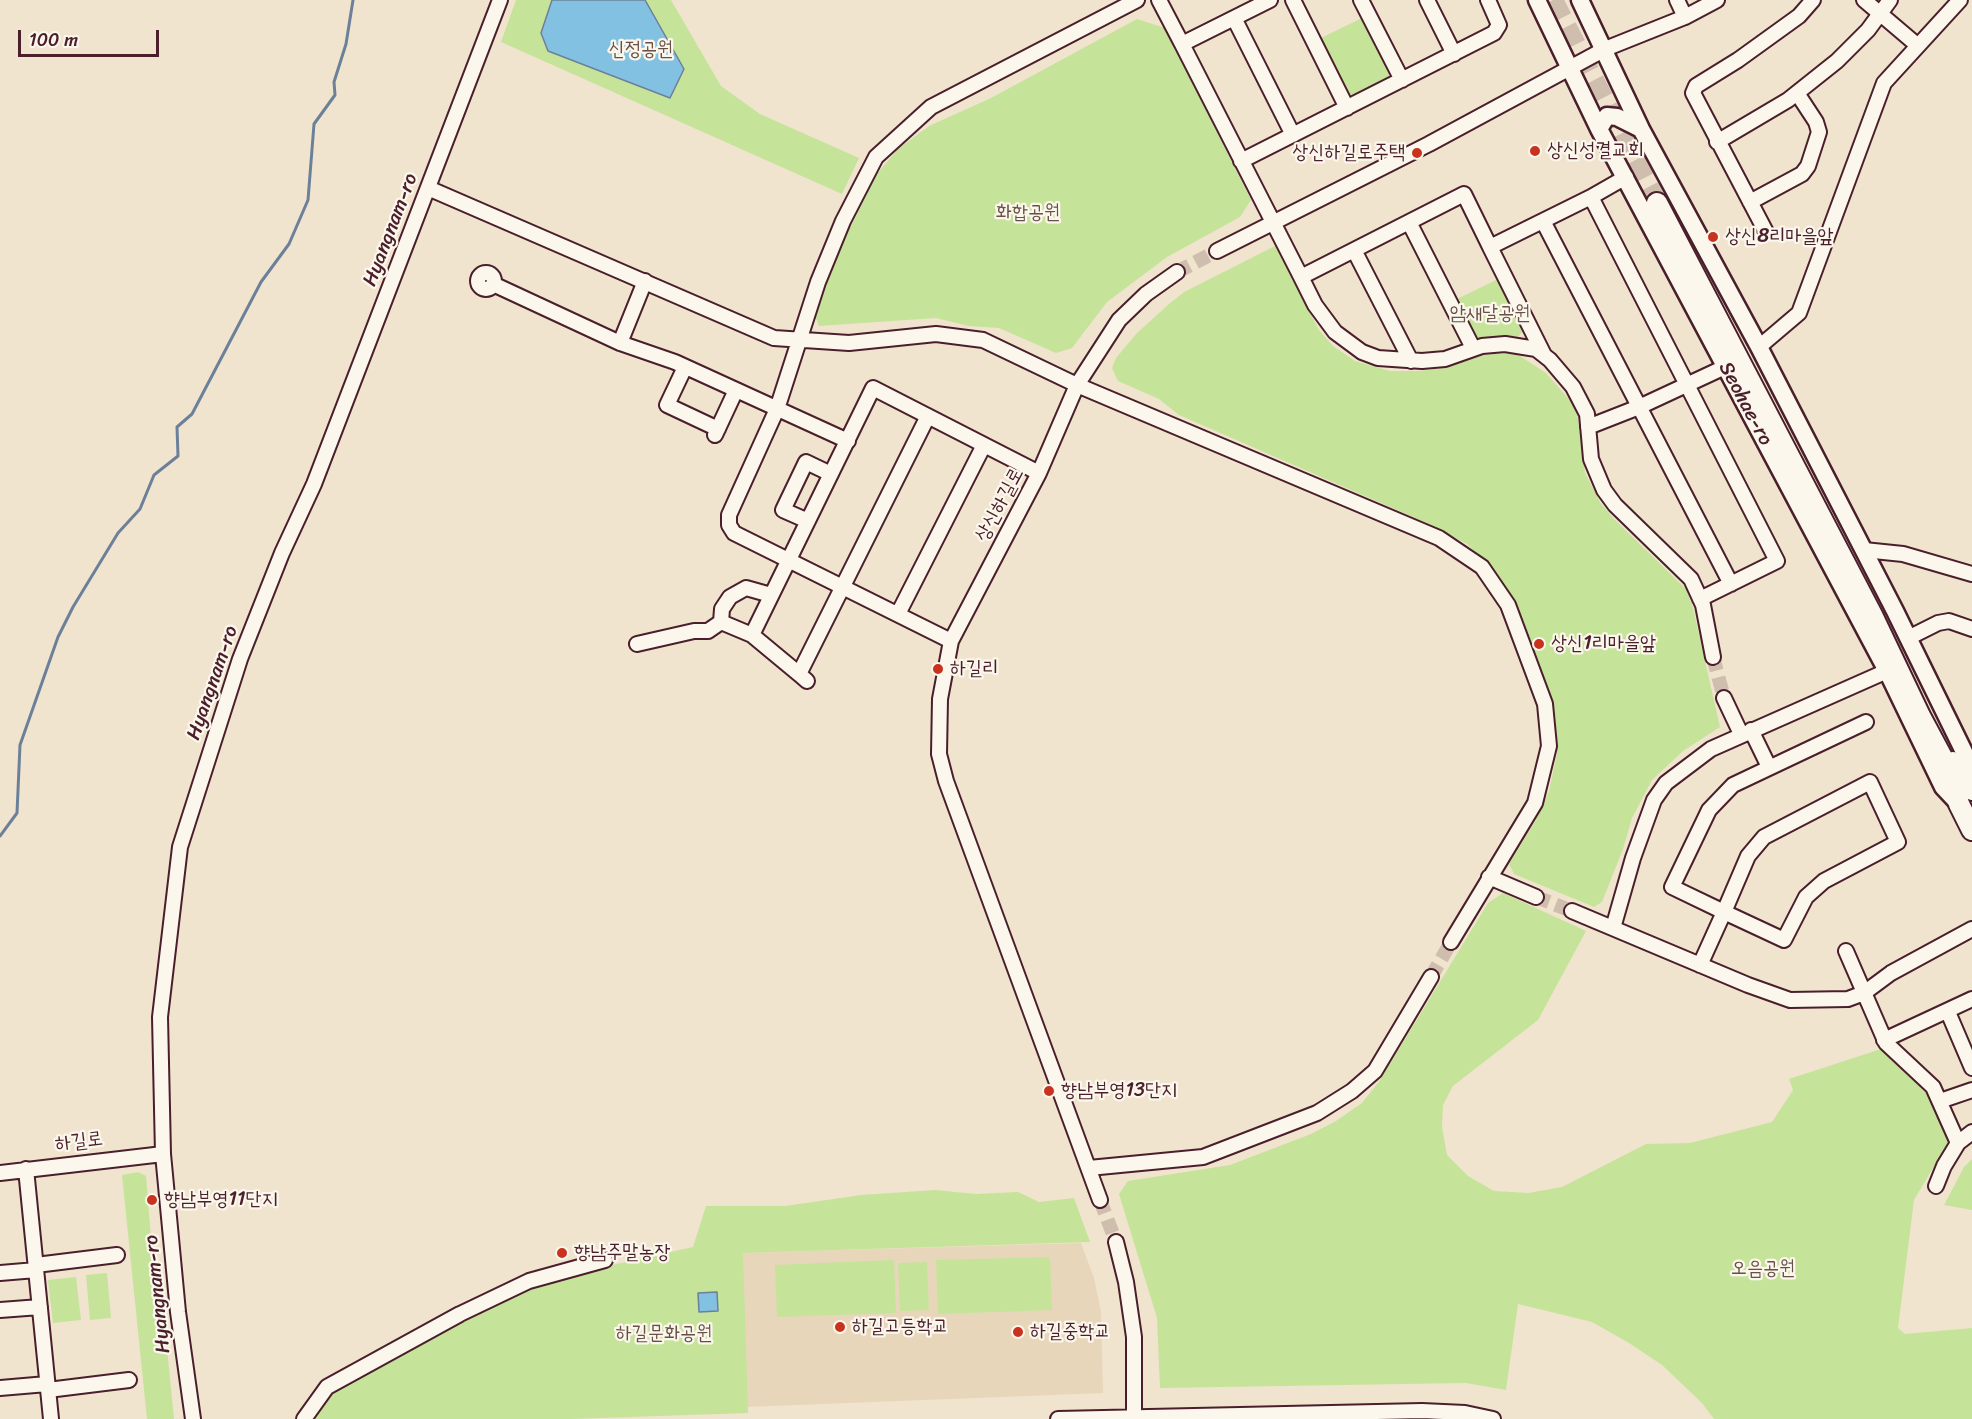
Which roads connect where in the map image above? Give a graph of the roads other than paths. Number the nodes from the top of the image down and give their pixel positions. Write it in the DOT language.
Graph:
graph roads {
  1 [pos="500,0"];
  2 [pos="1137,0"];
  3 [pos="1159,0"];
  4 [pos="1269,0"];
  5 [pos="1293,0"];
  6 [pos="1361,0"];
  7 [pos="1427,0"];
  8 [pos="1488,0"];
  9 [pos="1537,0"];
  10 [pos="1580,0"];
  11 [pos="1677,0"];
  12 [pos="1717,0"];
  13 [pos="1813,0"];
  14 [pos="1864,0"];
  15 [pos="1890,0"];
  16 [pos="1960,0"];
  17 [pos="1881,13"];
  18 [pos="1685,17"];
  19 [pos="1234,18"];
  20 [pos="1182,44"];
  21 [pos="1917,45"];
  22 [pos="1605,49"];
  23 [pos="1454,54"];
  24 [pos="1571,68"];
  25 [pos="1402,80"];
  26 [pos="1797,93"];
  27 [pos="1347,108"];
  28 [pos="1599,129"];
  29 [pos="1641,129"];
  30 [pos="1293,135"];
  31 [pos="1717,142"];
  32 [pos="1241,161"];
  33 [pos="1626,177"];
  34 [pos="428,189"];
  35 [pos="1591,197"];
  36 [pos="1661,200"];
  37 [pos="1750,202"];
  38 [pos="1543,221"];
  39 [pos="1409,222"];
  40 [pos="1272,223"];
  41 [pos="1766,232"];
  42 [pos="1490,247"];
  43 [pos="1217,250"];
  44 [pos="1354,250"];
  45 [pos="1177,272"];
  46 [pos="1301,277"];
  47 [pos="645,281"];
  48 [pos="493,284"];
  49 [pos="800,341"];
  50 [pos="620,343"];
  51 [pos="1759,347"];
  52 [pos="1473,348"];
  53 [pos="1545,357"];
  54 [pos="1411,361"];
  55 [pos="685,367"];
  56 [pos="1725,367"];
  57 [pos="1077,385"];
  58 [pos="1687,385"];
  59 [pos="736,390"];
  60 [pos="1639,407"];
  61 [pos="777,409"];
  62 [pos="928,416"];
  63 [pos="1588,427"];
  64 [pos="848,441"];
  65 [pos="984,445"];
  66 [pos="1039,473"];
  67 [pos="831,474"];
  68 [pos="808,521"];
  69 [pos="1864,550"];
  70 [pos="789,560"];
  71 [pos="1972,574"];
  72 [pos="1731,584"];
  73 [pos="843,587"];
  74 [pos="771,595"];
  75 [pos="1701,599"];
  76 [pos="898,614"];
  77 [pos="721,622"];
  78 [pos="1972,629"];
  79 [pos="752,635"];
  80 [pos="1908,638"];
  81 [pos="951,641"];
  82 [pos="637,644"];
  83 [pos="1713,657"];
  84 [pos="1887,671"];
  85 [pos="1724,698"];
  86 [pos="1866,722"];
  87 [pos="1746,732"];
  88 [pos="1769,767"];
  89 [pos="1972,775"];
  90 [pos="1966,797"];
  91 [pos="1972,830"];
  92 [pos="1490,877"];
  93 [pos="1536,897"];
  94 [pos="1572,911"];
  95 [pos="1724,912"];
  96 [pos="1613,928"];
  97 [pos="1972,929"];
  98 [pos="1451,942"];
  99 [pos="1846,951"];
  100 [pos="1700,965"];
  101 [pos="1431,977"];
  102 [pos="1864,993"];
  103 [pos="1972,999"];
  104 [pos="1948,1012"];
  105 [pos="1884,1040"];
  106 [pos="1972,1068"];
  107 [pos="1972,1090"];
  108 [pos="1940,1101"];
  109 [pos="1972,1132"];
  110 [pos="1958,1143"];
  111 [pos="163,1154"];
  112 [pos="1089,1168"];
  113 [pos="26,1169"];
  114 [pos="0,1173"];
  115 [pos="1936,1186"];
  116 [pos="1100,1200"];
  117 [pos="1116,1242"];
  118 [pos="117,1255"];
  119 [pos="605,1260"];
  120 [pos="36,1267"];
  121 [pos="0,1273"];
  122 [pos="40,1307"];
  123 [pos="0,1310"];
  124 [pos="129,1380"];
  125 [pos="47,1387"];
  126 [pos="0,1388"];
  127 [pos="1134,1418"];
  128 [pos="51,1419"];
  129 [pos="193,1419"];
  130 [pos="304,1419"];
  131 [pos="1058,1419"];
  132 [pos="1493,1419"];
  1 -- 34 [label="street, Hyangnam-ro"];
  2 -- 49 [label="street"];
  3 -- 20 [label="street"];
  4 -- 19 [label="street"];
  5 -- 27 [label="street"];
  6 -- 25 [label="street"];
  7 -- 23 [label="street"];
  8 -- 23 [label="street"];
  9 -- 24 [label="main road, Seohae-ro"];
  10 -- 22 [label="main road, Seohae-ro"];
  11 -- 18 [label="street"];
  12 -- 18 [label="street"];
  13 -- 31 [label="street"];
  14 -- 17 [label="street"];
  15 -- 17 [label="street"];
  16 -- 21 [label="street"];
  17 -- 21 [label="street"];
  17 -- 26 [label="street"];
  18 -- 22 [label="street"];
  19 -- 20 [label="street"];
  19 -- 30 [label="street"];
  20 -- 32 [label="street"];
  21 -- 51 [label="street"];
  22 -- 24 [label="street"];
  22 -- 29 [label="main road, Seohae-ro"];
  23 -- 25 [label="street"];
  24 -- 28 [label="main road, Seohae-ro"];
  24 -- 40 [label="street"];
  25 -- 27 [label="street"];
  26 -- 31 [label="street"];
  26 -- 37 [label="street"];
  27 -- 30 [label="street"];
  28 -- 29 [label="main road"];
  28 -- 33 [label="main road, Seohae-ro"];
  29 -- 51 [label="main road, Seohae-ro"];
  30 -- 32 [label="street"];
  31 -- 37 [label="street"];
  32 -- 40 [label="street"];
  33 -- 35 [label="street"];
  33 -- 56 [label="main road, Seohae-ro"];
  34 -- 47 [label="street"];
  34 -- 111 [label="street, Hyangnam-ro"];
  35 -- 38 [label="street"];
  35 -- 58 [label="street"];
  36 -- 90 [label="highway, Seohae-ro"];
  37 -- 41 [label="street"];
  38 -- 42 [label="street"];
  38 -- 60 [label="street"];
  39 -- 42 [label="street"];
  39 -- 44 [label="street"];
  39 -- 52 [label="street"];
  40 -- 43 [label="street"];
  40 -- 46 [label="street"];
  42 -- 53 [label="street"];
  44 -- 46 [label="street"];
  44 -- 54 [label="street"];
  45 -- 57 [label="street, 상신하길로"];
  46 -- 54 [label="street"];
  47 -- 49 [label="street"];
  47 -- 50 [label="street"];
  48 -- 50 [label="street"];
  49 -- 57 [label="street"];
  49 -- 61 [label="street"];
  50 -- 55 [label="street"];
  51 -- 69 [label="main road, Seohae-ro"];
  52 -- 53 [label="street"];
  52 -- 54 [label="street"];
  53 -- 63 [label="street"];
  55 -- 59 [label="street"];
  55 -- 59 [label="street"];
  56 -- 58 [label="street"];
  56 -- 84 [label="main road, Seohae-ro"];
  57 -- 66 [label="street, 상신하길로"];
  57 -- 92 [label="street"];
  58 -- 60 [label="street"];
  58 -- 72 [label="street"];
  59 -- 61 [label="street"];
  60 -- 63 [label="street"];
  60 -- 72 [label="street"];
  61 -- 64 [label="street"];
  61 -- 70 [label="street"];
  62 -- 64 [label="street"];
  62 -- 65 [label="street"];
  62 -- 73 [label="street"];
  63 -- 75 [label="street"];
  64 -- 67 [label="street"];
  65 -- 66 [label="street"];
  65 -- 76 [label="street"];
  66 -- 81 [label="street, 상신하길로"];
  67 -- 68 [label="street"];
  67 -- 68 [label="street"];
  68 -- 70 [label="street"];
  69 -- 71 [label="street"];
  69 -- 80 [label="main road, Seohae-ro"];
  70 -- 73 [label="street"];
  70 -- 74 [label="street"];
  72 -- 75 [label="street"];
  73 -- 76 [label="street"];
  73 -- 79 [label="street"];
  74 -- 77 [label="street"];
  74 -- 79 [label="street"];
  75 -- 83 [label="street"];
  76 -- 81 [label="street"];
  77 -- 79 [label="street"];
  77 -- 82 [label="street"];
  78 -- 80 [label="street"];
  80 -- 89 [label="main road, Seohae-ro"];
  81 -- 112 [label="street, 상신하길로"];
  84 -- 87 [label="street"];
  84 -- 90 [label="main road, Seohae-ro"];
  85 -- 87 [label="street"];
  86 -- 88 [label="street"];
  87 -- 88 [label="street"];
  87 -- 96 [label="street"];
  88 -- 95 [label="street"];
  90 -- 91 [label="highway, Seohae-ro"];
  92 -- 93 [label="street"];
  92 -- 98 [label="street"];
  94 -- 96 [label="street"];
  95 -- 95 [label="street"];
  95 -- 100 [label="street"];
  96 -- 100 [label="street"];
  97 -- 102 [label="street"];
  99 -- 102 [label="street"];
  100 -- 102 [label="street"];
  101 -- 112 [label="street"];
  102 -- 105 [label="street"];
  103 -- 104 [label="street"];
  104 -- 105 [label="street"];
  104 -- 106 [label="street"];
  105 -- 108 [label="street"];
  107 -- 108 [label="street"];
  108 -- 110 [label="street"];
  109 -- 110 [label="street"];
  110 -- 115 [label="street"];
  111 -- 113 [label="street, 하길로"];
  111 -- 129 [label="street, Hyangnam-ro"];
  112 -- 116 [label="street, 상신하길로"];
  113 -- 114 [label="street, 하길로"];
  113 -- 120 [label="street"];
  117 -- 127 [label="street"];
  118 -- 120 [label="street"];
  119 -- 130 [label="street"];
  120 -- 121 [label="street"];
  120 -- 122 [label="street"];
  122 -- 123 [label="street"];
  122 -- 125 [label="street"];
  124 -- 125 [label="street"];
  125 -- 126 [label="street"];
  125 -- 128 [label="street"];
  127 -- 131 [label="street"];
  127 -- 132 [label="street"];
}
